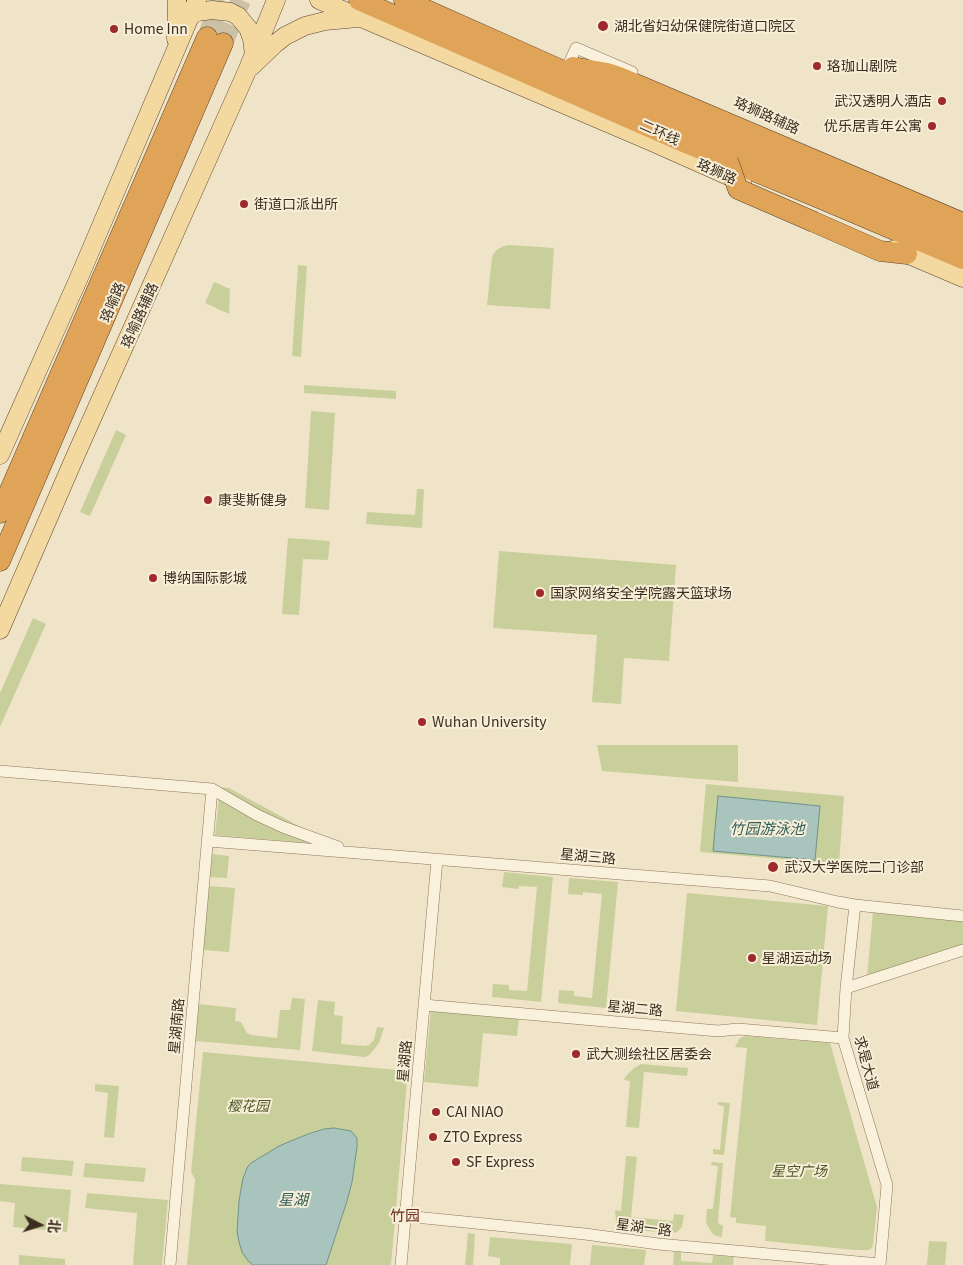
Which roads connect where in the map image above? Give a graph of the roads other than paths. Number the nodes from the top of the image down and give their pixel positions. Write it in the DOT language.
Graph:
graph roads {
  1 [pos="177,0"];
  2 [pos="197,0"];
  3 [pos="276,0"];
  4 [pos="319,0"];
  5 [pos="404,0"];
  6 [pos="419,0"];
  7 [pos="360,9"];
  8 [pos="189,17"];
  9 [pos="175,50"];
  10 [pos="254,55"];
  11 [pos="568,66"];
  12 [pos="247,71"];
  13 [pos="728,160"];
  14 [pos="963,218"];
  15 [pos="963,224"];
  16 [pos="963,234"];
  17 [pos="963,239"];
  18 [pos="907,254"];
  19 [pos="963,259"];
  20 [pos="963,278"];
  21 [pos="0,455"];
  22 [pos="0,513"];
  23 [pos="0,561"];
  24 [pos="0,630"];
  25 [pos="0,771"];
  26 [pos="212,789"];
  27 [pos="208,841"];
  28 [pos="359,853"];
  29 [pos="437,860"];
  30 [pos="855,905"];
  31 [pos="963,916"];
  32 [pos="963,950"];
  33 [pos="846,988"];
  34 [pos="424,1005"];
  35 [pos="842,1038"];
  36 [pos="405,1216"];
  37 [pos="880,1264"];
  38 [pos="170,1265"];
  39 [pos="400,1265"];
  1 -- 9 [label="main road"];
  2 -- 8 [label="main road"];
  3 -- 10 [label="main road, 珞喻路辅路"];
  4 -- 7 [label="main road, 珞狮路"];
  5 -- 17 [label="highway, 二环线"];
  6 -- 11 [label="main road"];
  7 -- 12 [label="main road"];
  7 -- 13 [label="highway, 二环线"];
  7 -- 18 [label="main road, 珞狮路"];
  8 -- 9 [label="main road"];
  8 -- 10 [label="main road"];
  9 -- 21 [label="main road"];
  10 -- 12 [label="main road, 珞喻路辅路"];
  11 -- 14 [label="street, 珞狮路辅路"];
  11 -- 15 [label="highway"];
  11 -- 16 [label="main road"];
  12 -- 24 [label="main road, 珞喻路辅路"];
  13 -- 18 [label="highway, bridge"];
  13 -- 19 [label="highway, 二环线"];
  18 -- 20 [label="main road, 珞狮路"];
  22 -- 23 [label="highway, 珞喻路"];
  25 -- 26 [label="street"];
  26 -- 27 [label="street, 星湖南路"];
  26 -- 28 [label="street"];
  27 -- 28 [label="street, 星湖三路"];
  27 -- 38 [label="street, 星湖南路"];
  28 -- 29 [label="street, 星湖三路"];
  29 -- 30 [label="street, 星湖三路"];
  29 -- 34 [label="street, 星湖路"];
  30 -- 31 [label="street, 星湖三路"];
  30 -- 33 [label="street, 求是大道"];
  32 -- 33 [label="street"];
  33 -- 35 [label="street, 求是大道"];
  34 -- 35 [label="street, 星湖二路"];
  34 -- 36 [label="street, 星湖路"];
  35 -- 37 [label="street, 求是大道"];
  36 -- 37 [label="street, 星湖一路"];
  36 -- 39 [label="street, 星湖路"];
}
